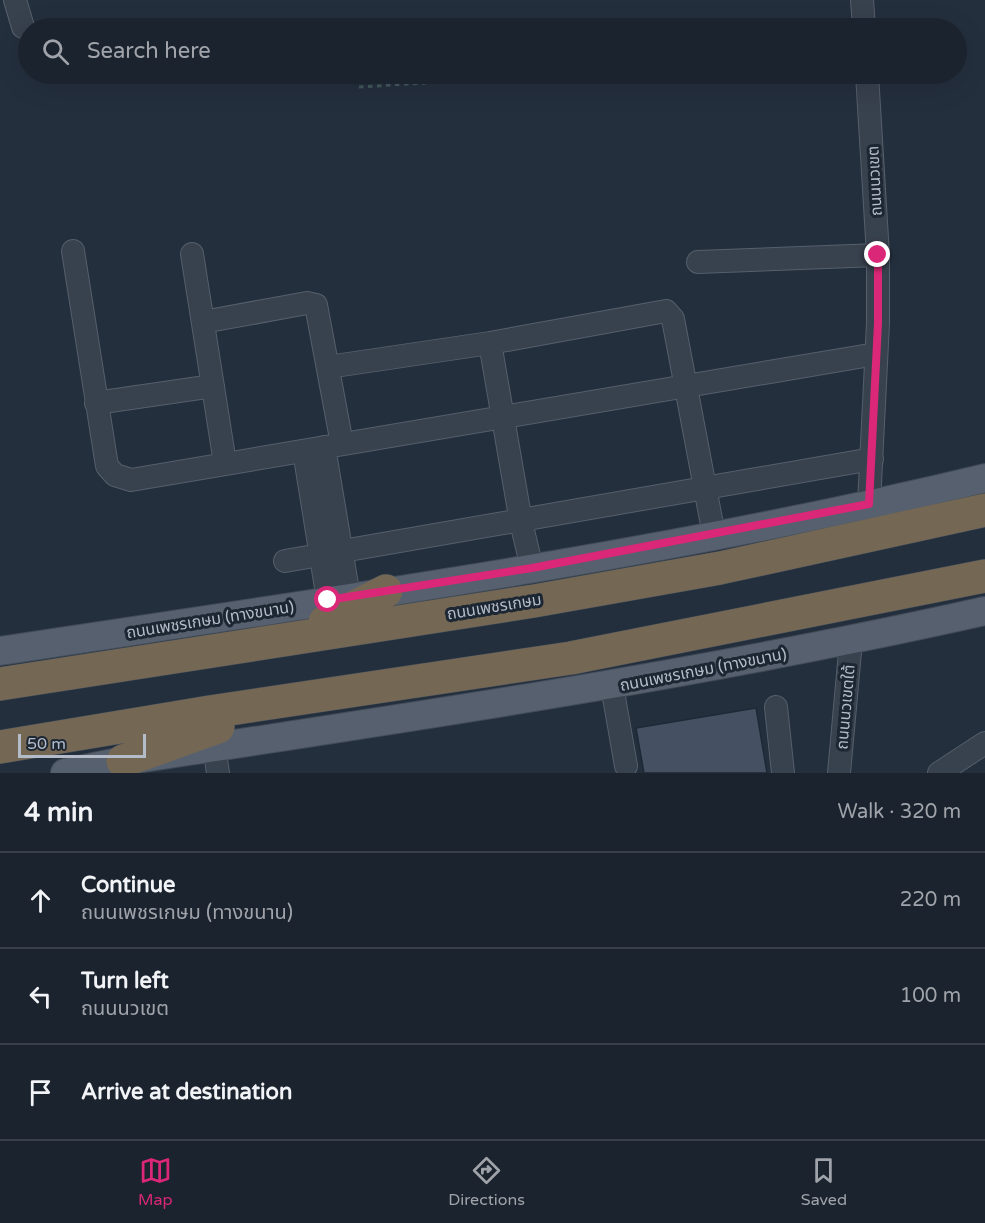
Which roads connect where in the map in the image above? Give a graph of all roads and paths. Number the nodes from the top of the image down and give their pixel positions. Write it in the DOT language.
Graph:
graph roads {
  1 [pos="15,0"];
  2 [pos="862,0"];
  3 [pos="20,18"];
  4 [pos="863,18"];
  5 [pos="409,84"];
  6 [pos="868,84"];
  7 [pos="359,87"];
  8 [pos="73,251"];
  9 [pos="192,254"];
  10 [pos="878,255"];
  11 [pos="698,262"];
  12 [pos="203,322"];
  13 [pos="490,343"];
  14 [pos="876,354"];
  15 [pos="328,367"];
  16 [pos="213,386"];
  17 [pos="686,386"];
  18 [pos="96,404"];
  19 [pos="502,415"];
  20 [pos="323,447"];
  21 [pos="872,459"];
  22 [pos="225,463"];
  23 [pos="985,478"];
  24 [pos="706,489"];
  25 [pos="869,504"];
  26 [pos="985,510"];
  27 [pos="521,522"];
  28 [pos="714,535"];
  29 [pos="331,553"];
  30 [pos="285,561"];
  31 [pos="532,568"];
  32 [pos="985,576"];
  33 [pos="386,591"];
  34 [pos="339,598"];
  35 [pos="985,611"];
  36 [pos="284,638"];
  37 [pos="851,641"];
  38 [pos="0,651"];
  39 [pos="0,684"];
  40 [pos="612,686"];
  41 [pos="272,703"];
  42 [pos="776,706"];
  43 [pos="985,743"];
  44 [pos="0,747"];
  45 [pos="216,760"];
  46 [pos="123,761"];
  47 [pos="626,766"];
  48 [pos="68,773"];
  49 [pos="783,773"];
  50 [pos="839,773"];
  51 [pos="939,773"];
  1 -- 3 [label="street"];
  2 -- 4 [label="street"];
  5 -- 7 [label="path"];
  6 -- 10 [label="street, ถนนนวเขต"];
  8 -- 18 [label="street"];
  9 -- 12 [label="street"];
  10 -- 11 [label="street"];
  10 -- 14 [label="street, ถนนนวเขต"];
  12 -- 15 [label="street"];
  12 -- 16 [label="street"];
  13 -- 15 [label="street"];
  13 -- 17 [label="street"];
  13 -- 19 [label="street"];
  14 -- 17 [label="street"];
  14 -- 21 [label="street, ถนนนวเขต"];
  15 -- 20 [label="street"];
  16 -- 18 [label="street"];
  16 -- 22 [label="street"];
  17 -- 19 [label="street"];
  17 -- 24 [label="street"];
  18 -- 22 [label="street"];
  19 -- 20 [label="street"];
  19 -- 27 [label="street"];
  20 -- 22 [label="street"];
  20 -- 29 [label="street"];
  21 -- 24 [label="street"];
  21 -- 25 [label="street, ถนนนวเขต"];
  23 -- 25 [label="main road, ถนนเพชรเกษม (ทางขนาน)"];
  24 -- 27 [label="street"];
  24 -- 28 [label="street"];
  25 -- 28 [label="main road, ถนนเพชรเกษม (ทางขนาน)"];
  26 -- 36 [label="highway, ถนนเพชรเกษม"];
  27 -- 29 [label="street"];
  27 -- 31 [label="street"];
  28 -- 31 [label="main road, ถนนเพชรเกษม (ทางขนาน)"];
  29 -- 30 [label="street"];
  29 -- 34 [label="street"];
  31 -- 33 [label="main road, ถนนเพชรเกษม (ทางขนาน)"];
  32 -- 41 [label="highway"];
  33 -- 34 [label="main road, ถนนเพชรเกษม (ทางขนาน)"];
  33 -- 36 [label="highway"];
  34 -- 38 [label="main road, ถนนเพชรเกษม (ทางขนาน)"];
  35 -- 37 [label="main road, ถนนเพชรเกษม (ทางขนาน)"];
  36 -- 39 [label="highway, ถนนเพชรเกษม"];
  37 -- 40 [label="main road, ถนนเพชรเกษม (ทางขนาน)"];
  37 -- 50 [label="street, ถนนนวเขตใต้"];
  40 -- 45 [label="main road, ถนนเพชรเกษม (ทางขนาน)"];
  40 -- 47 [label="street"];
  41 -- 44 [label="highway"];
  41 -- 46 [label="highway"];
  42 -- 49 [label="street"];
  43 -- 51 [label="street"];
  45 -- 46 [label="main road, ถนนเพชรเกษม (ทางขนาน)"];
  46 -- 48 [label="main road, ถนนเพชรเกษม (ทางขนาน)"];
}
